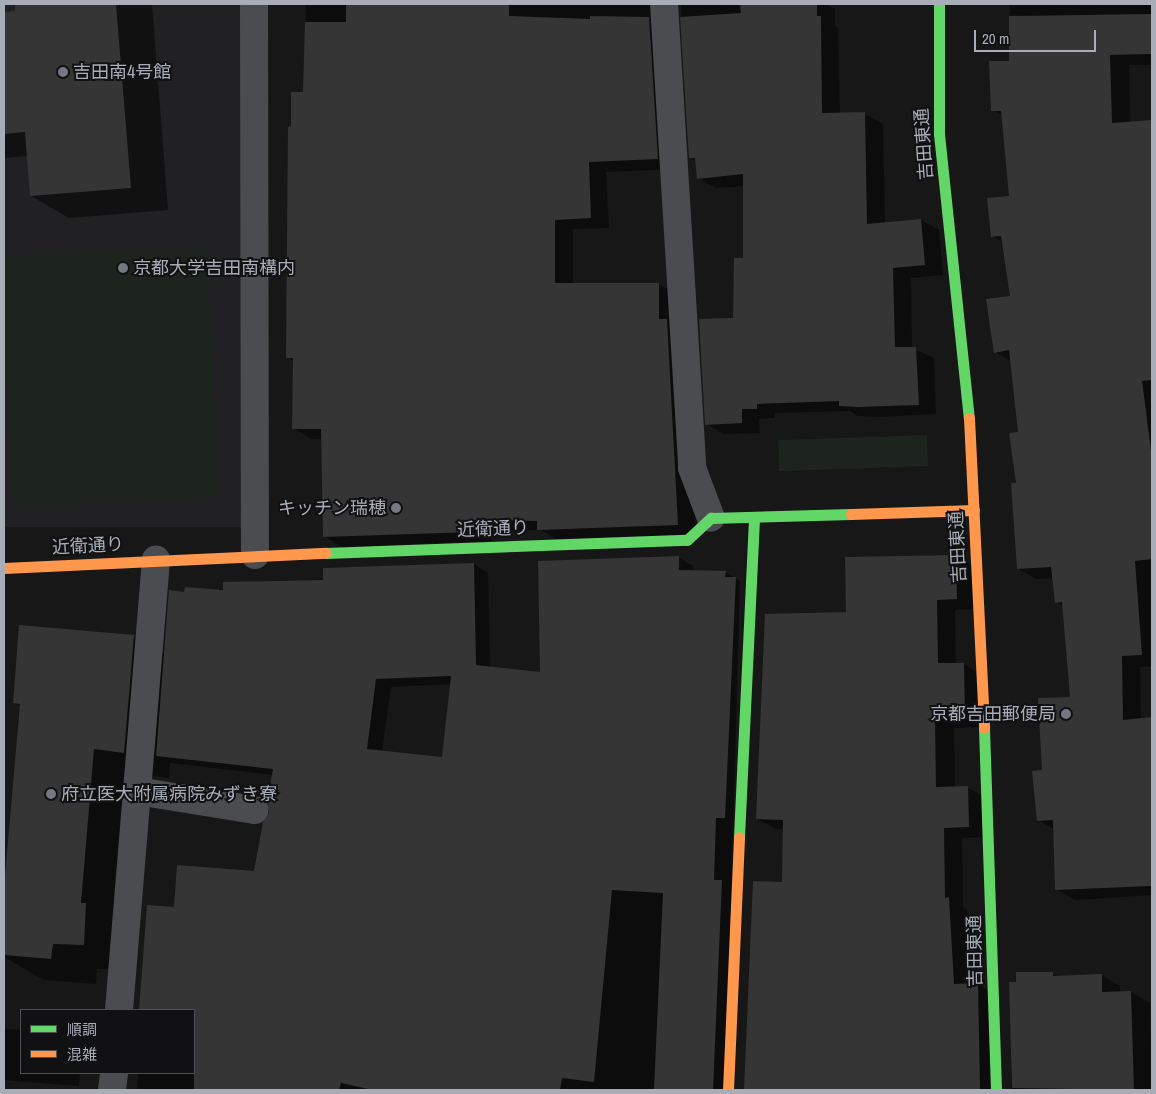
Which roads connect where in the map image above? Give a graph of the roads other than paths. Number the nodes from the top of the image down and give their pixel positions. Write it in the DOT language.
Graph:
graph roads {
  1 [pos="254,4"];
  2 [pos="664,4"];
  3 [pos="939,4"];
  4 [pos="974,510"];
  5 [pos="711,518"];
  6 [pos="754,518"];
  7 [pos="255,555"];
  8 [pos="156,560"];
  9 [pos="4,568"];
  10 [pos="137,791"];
  11 [pos="254,810"];
  12 [pos="119,1009"];
  13 [pos="114,1074"];
  14 [pos="112,1090"];
  15 [pos="728,1090"];
  16 [pos="996,1090"];
  1 -- 7 [label="street"];
  2 -- 5 [label="street"];
  3 -- 4 [label="street, 吉田東通"];
  4 -- 6 [label="street"];
  4 -- 16 [label="street, 吉田東通"];
  5 -- 6 [label="street"];
  5 -- 7 [label="street, 近衛通り"];
  6 -- 15 [label="street"];
  7 -- 8 [label="street, 近衛通り"];
  8 -- 9 [label="street, 近衛通り"];
  8 -- 10 [label="street"];
  10 -- 11 [label="street"];
  10 -- 12 [label="street"];
  13 -- 14 [label="street"];
}
